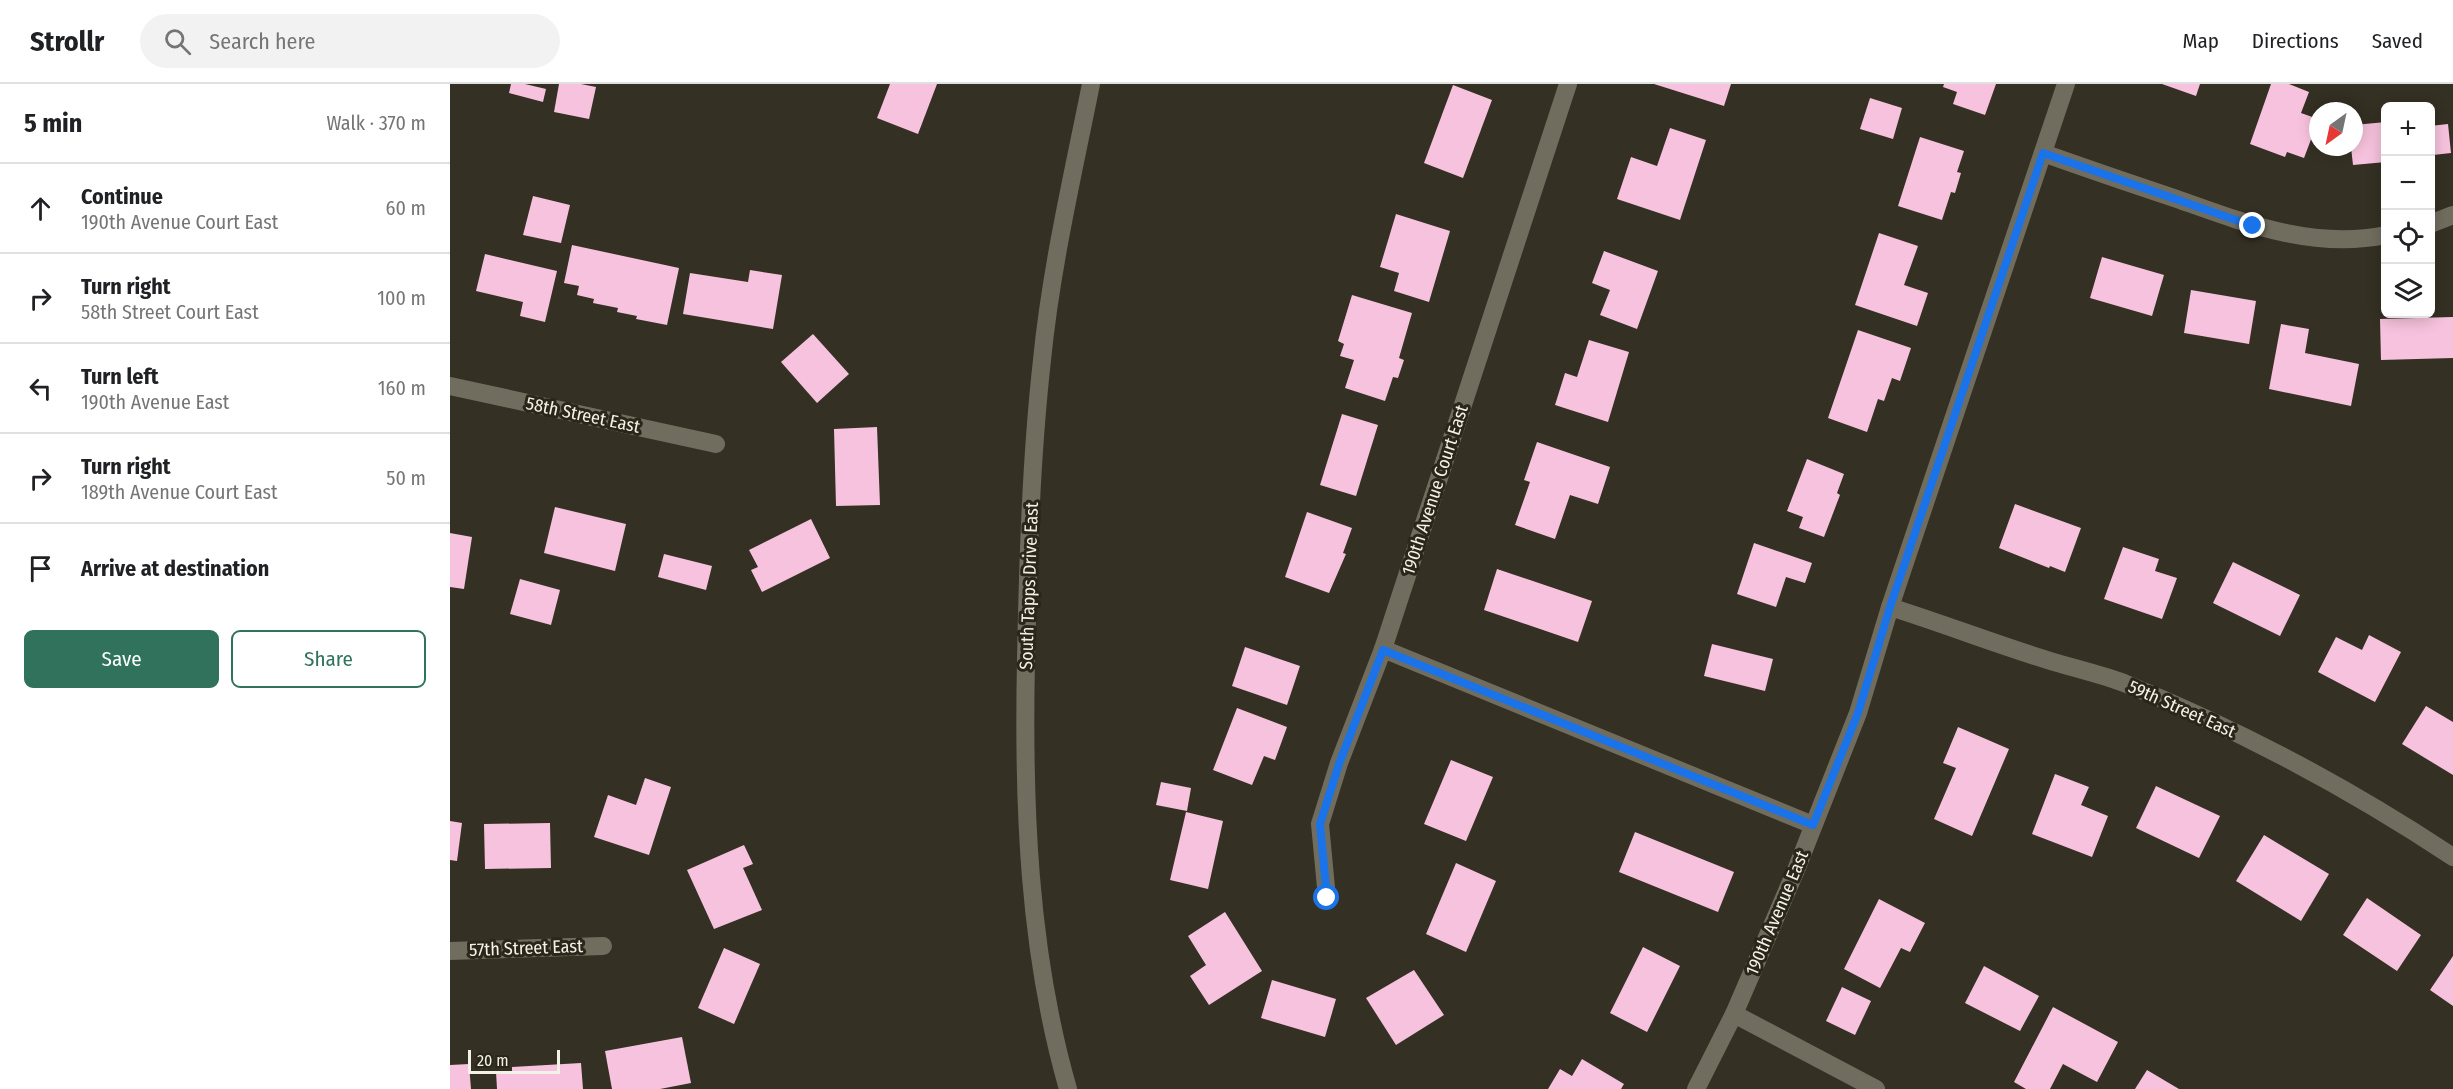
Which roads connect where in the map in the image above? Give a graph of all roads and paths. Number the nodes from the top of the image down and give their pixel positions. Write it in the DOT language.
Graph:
graph roads {
  1 [pos="1091,84"];
  2 [pos="1568,84"];
  3 [pos="2066,84"];
  4 [pos="2043,153"];
  5 [pos="2453,215"];
  6 [pos="2435,222"];
  7 [pos="2381,235"];
  8 [pos="450,386"];
  9 [pos="716,444"];
  10 [pos="1890,607"];
  11 [pos="1383,650"];
  12 [pos="1813,825"];
  13 [pos="2453,857"];
  14 [pos="1327,898"];
  15 [pos="603,946"];
  16 [pos="450,951"];
  17 [pos="1734,1014"];
  18 [pos="1068,1089"];
  19 [pos="1696,1089"];
  20 [pos="1876,1089"];
  1 -- 18 [label="street, South Tapps Drive East"];
  2 -- 11 [label="street, 190th Avenue Court East"];
  3 -- 4 [label="street, 190th Avenue East"];
  4 -- 7 [label="street"];
  4 -- 10 [label="street, 190th Avenue East"];
  5 -- 6 [label="street"];
  8 -- 9 [label="street, 58th Street East"];
  10 -- 12 [label="street, 190th Avenue East"];
  10 -- 13 [label="street, 59th Street East"];
  11 -- 12 [label="street"];
  11 -- 14 [label="street, 190th Avenue Court East"];
  12 -- 17 [label="street, 190th Avenue East"];
  15 -- 16 [label="street, 57th Street East"];
  17 -- 19 [label="street, 190th Avenue East"];
  17 -- 20 [label="street"];
}
